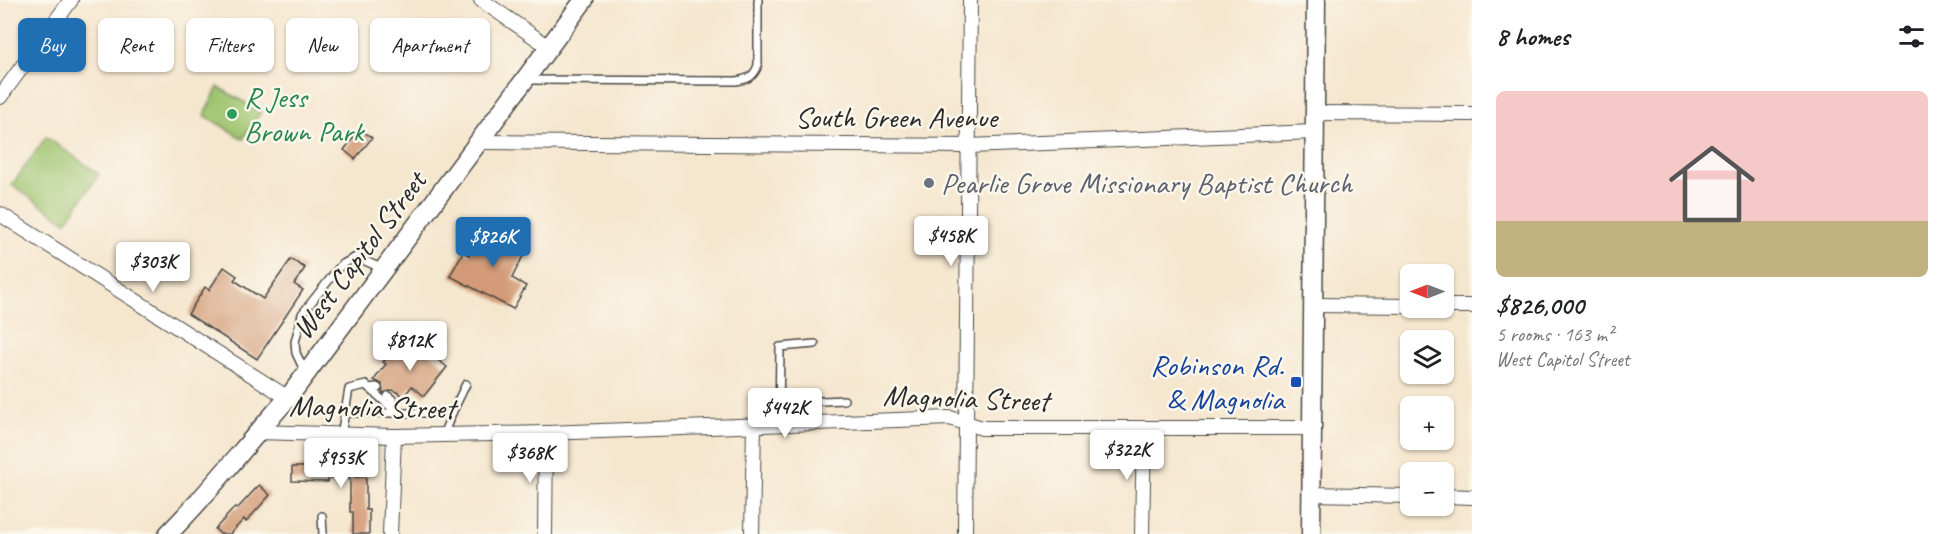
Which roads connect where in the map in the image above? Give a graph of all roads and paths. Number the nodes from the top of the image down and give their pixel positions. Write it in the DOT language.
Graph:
graph roads {
  1 [pos="71,0"];
  2 [pos="481,0"];
  3 [pos="584,0"];
  4 [pos="758,0"];
  5 [pos="970,0"];
  6 [pos="1316,0"];
  7 [pos="549,47"];
  8 [pos="525,80"];
  9 [pos="0,97"];
  10 [pos="1315,112"];
  11 [pos="1472,114"];
  12 [pos="1314,132"];
  13 [pos="478,142"];
  14 [pos="969,146"];
  15 [pos="0,214"];
  16 [pos="384,270"];
  17 [pos="1313,304"];
  18 [pos="1400,306"];
  19 [pos="1454,306"];
  20 [pos="1472,306"];
  21 [pos="815,344"];
  22 [pos="306,375"];
  23 [pos="466,384"];
  24 [pos="369,388"];
  25 [pos="378,388"];
  26 [pos="388,396"];
  27 [pos="288,398"];
  28 [pos="844,400"];
  29 [pos="779,403"];
  30 [pos="394,411"];
  31 [pos="345,413"];
  32 [pos="452,413"];
  33 [pos="965,422"];
  34 [pos="779,423"];
  35 [pos="754,424"];
  36 [pos="1312,428"];
  37 [pos="1144,429"];
  38 [pos="257,432"];
  39 [pos="546,433"];
  40 [pos="341,435"];
  41 [pos="443,435"];
  42 [pos="394,436"];
  43 [pos="1311,494"];
  44 [pos="1400,496"];
  45 [pos="1454,496"];
  46 [pos="1472,497"];
  47 [pos="322,516"];
  48 [pos="168,534"];
  49 [pos="323,534"];
  50 [pos="390,534"];
  51 [pos="545,534"];
  52 [pos="752,534"];
  53 [pos="965,534"];
  54 [pos="1142,534"];
  55 [pos="1311,534"];
  1 -- 9 [label="street"];
  2 -- 7 [label="street"];
  3 -- 7 [label="main road, West Capitol Street"];
  4 -- 8 [label="lane"];
  5 -- 14 [label="street"];
  6 -- 10 [label="main road"];
  7 -- 8 [label="main road, West Capitol Street"];
  8 -- 13 [label="main road, West Capitol Street"];
  10 -- 11 [label="street"];
  10 -- 12 [label="main road"];
  12 -- 14 [label="street, South Green Avenue"];
  12 -- 17 [label="main road"];
  13 -- 14 [label="street, South Green Avenue"];
  13 -- 16 [label="main road, West Capitol Street"];
  14 -- 33 [label="street"];
  15 -- 27 [label="street"];
  16 -- 22 [label="main road, West Capitol Street"];
  16 -- 22 [label="lane"];
  17 -- 18 [label="street"];
  17 -- 36 [label="main road"];
  19 -- 20 [label="street"];
  21 -- 29 [label="lane"];
  22 -- 27 [label="main road, West Capitol Street"];
  23 -- 32 [label="lane"];
  24 -- 25 [label="lane"];
  24 -- 30 [label="lane"];
  24 -- 31 [label="lane"];
  26 -- 30 [label="lane"];
  27 -- 38 [label="main road, West Capitol Street"];
  28 -- 29 [label="lane"];
  29 -- 34 [label="lane"];
  30 -- 31 [label="lane"];
  30 -- 32 [label="lane"];
  31 -- 40 [label="lane"];
  32 -- 41 [label="lane"];
  33 -- 34 [label="street, Magnolia Street"];
  33 -- 37 [label="street, Magnolia Street"];
  33 -- 53 [label="street"];
  34 -- 35 [label="street, Magnolia Street"];
  35 -- 39 [label="street, Magnolia Street"];
  35 -- 52 [label="street"];
  36 -- 37 [label="street, Magnolia Street"];
  36 -- 43 [label="main road"];
  37 -- 54 [label="street"];
  38 -- 40 [label="street, Magnolia Street"];
  38 -- 48 [label="main road, West Capitol Street"];
  39 -- 41 [label="street, Magnolia Street"];
  39 -- 51 [label="street"];
  40 -- 42 [label="street, Magnolia Street"];
  41 -- 42 [label="street, Magnolia Street"];
  42 -- 50 [label="street"];
  43 -- 44 [label="street"];
  43 -- 55 [label="main road"];
  45 -- 46 [label="street"];
  47 -- 49 [label="lane"];
}
